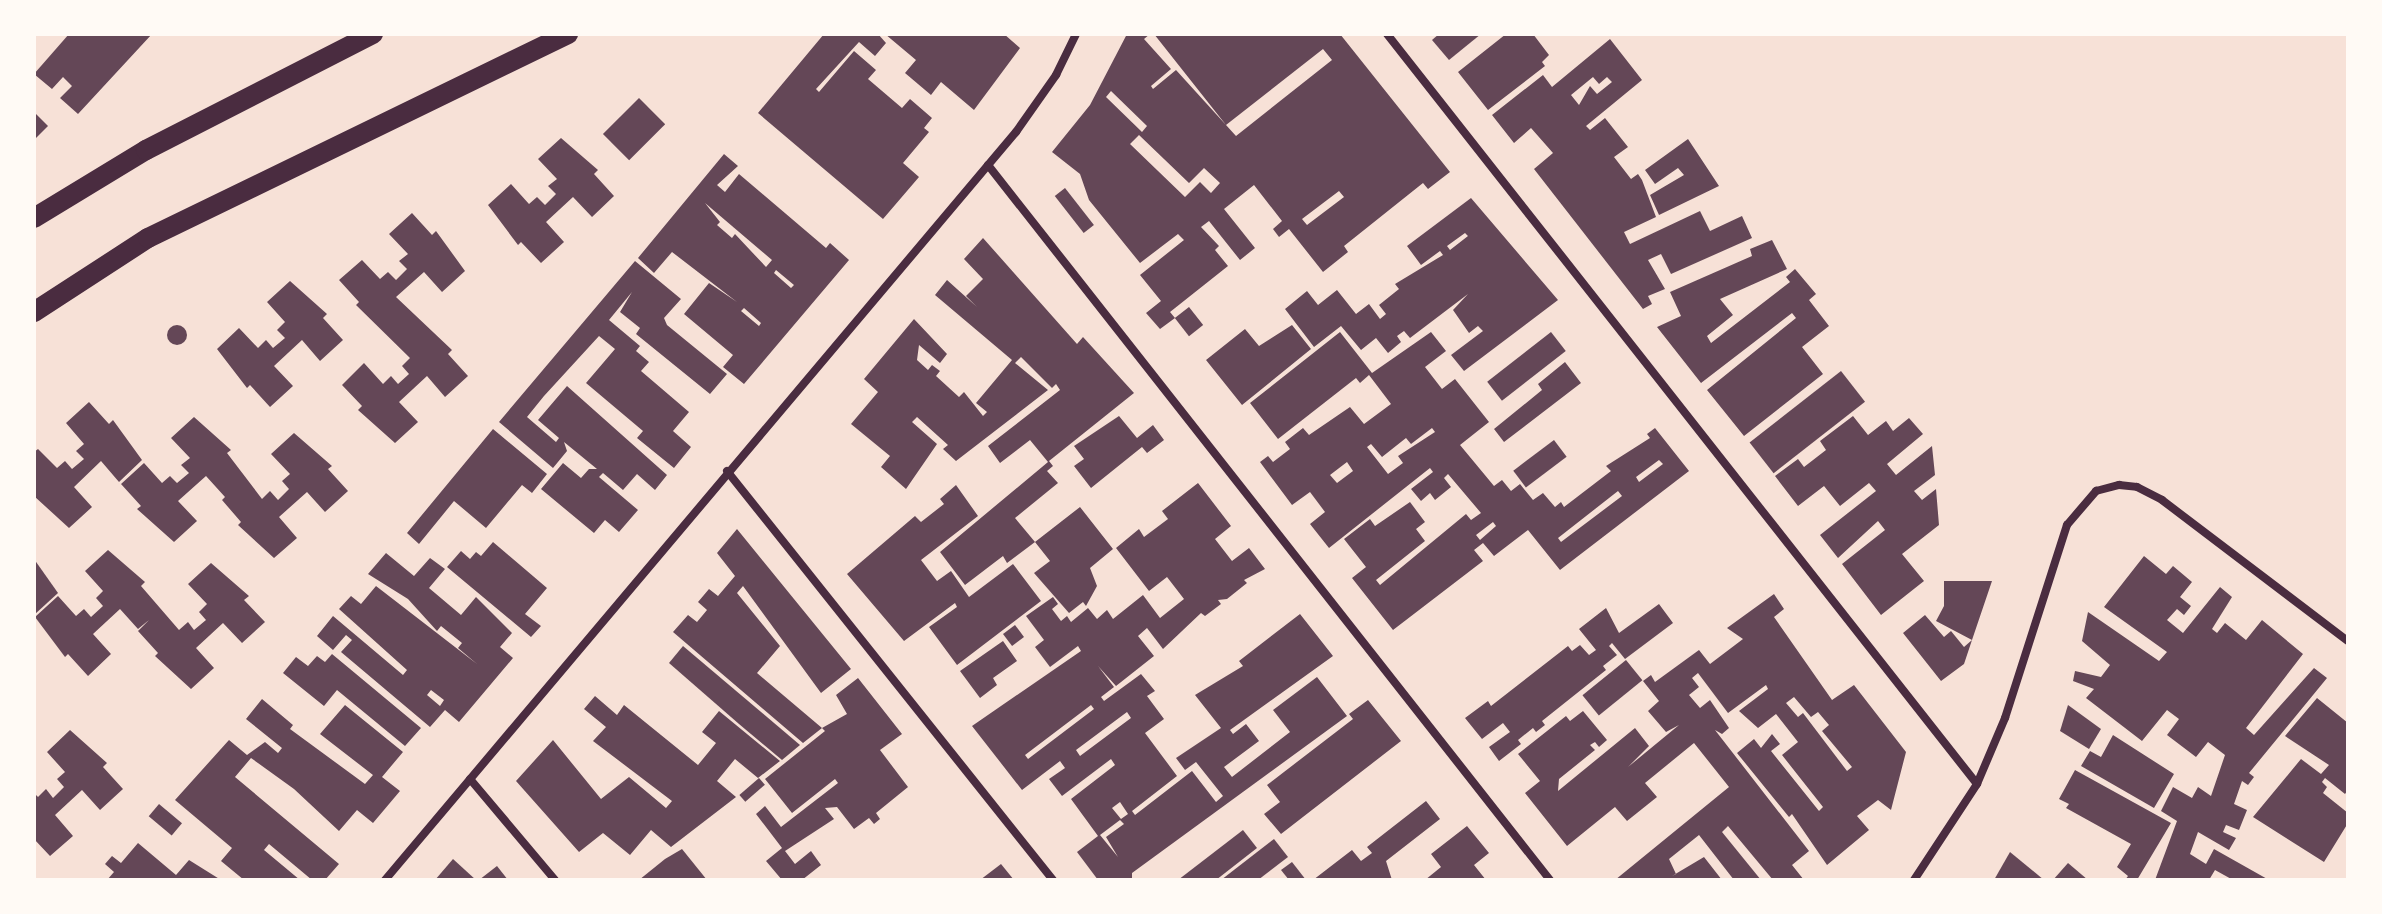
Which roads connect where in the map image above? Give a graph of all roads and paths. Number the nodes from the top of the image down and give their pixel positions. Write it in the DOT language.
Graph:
graph roads {
  1 [pos="373,34"];
  2 [pos="568,34"];
  3 [pos="1076,34"];
  4 [pos="1387,34"];
  5 [pos="988,165"];
  6 [pos="34,218"];
  7 [pos="34,312"];
  8 [pos="727,471"];
  9 [pos="2348,641"];
  10 [pos="470,779"];
  11 [pos="1977,784"];
  12 [pos="385,880"];
  13 [pos="555,880"];
  14 [pos="1053,880"];
  15 [pos="1550,880"];
  16 [pos="1914,880"];
  1 -- 6 [label="main road"];
  2 -- 7 [label="main road"];
  3 -- 5 [label="street"];
  4 -- 11 [label="street"];
  5 -- 8 [label="street"];
  5 -- 15 [label="street"];
  8 -- 10 [label="street"];
  8 -- 14 [label="street"];
  9 -- 11 [label="street"];
  10 -- 12 [label="street"];
  10 -- 13 [label="street"];
  11 -- 16 [label="street"];
}
